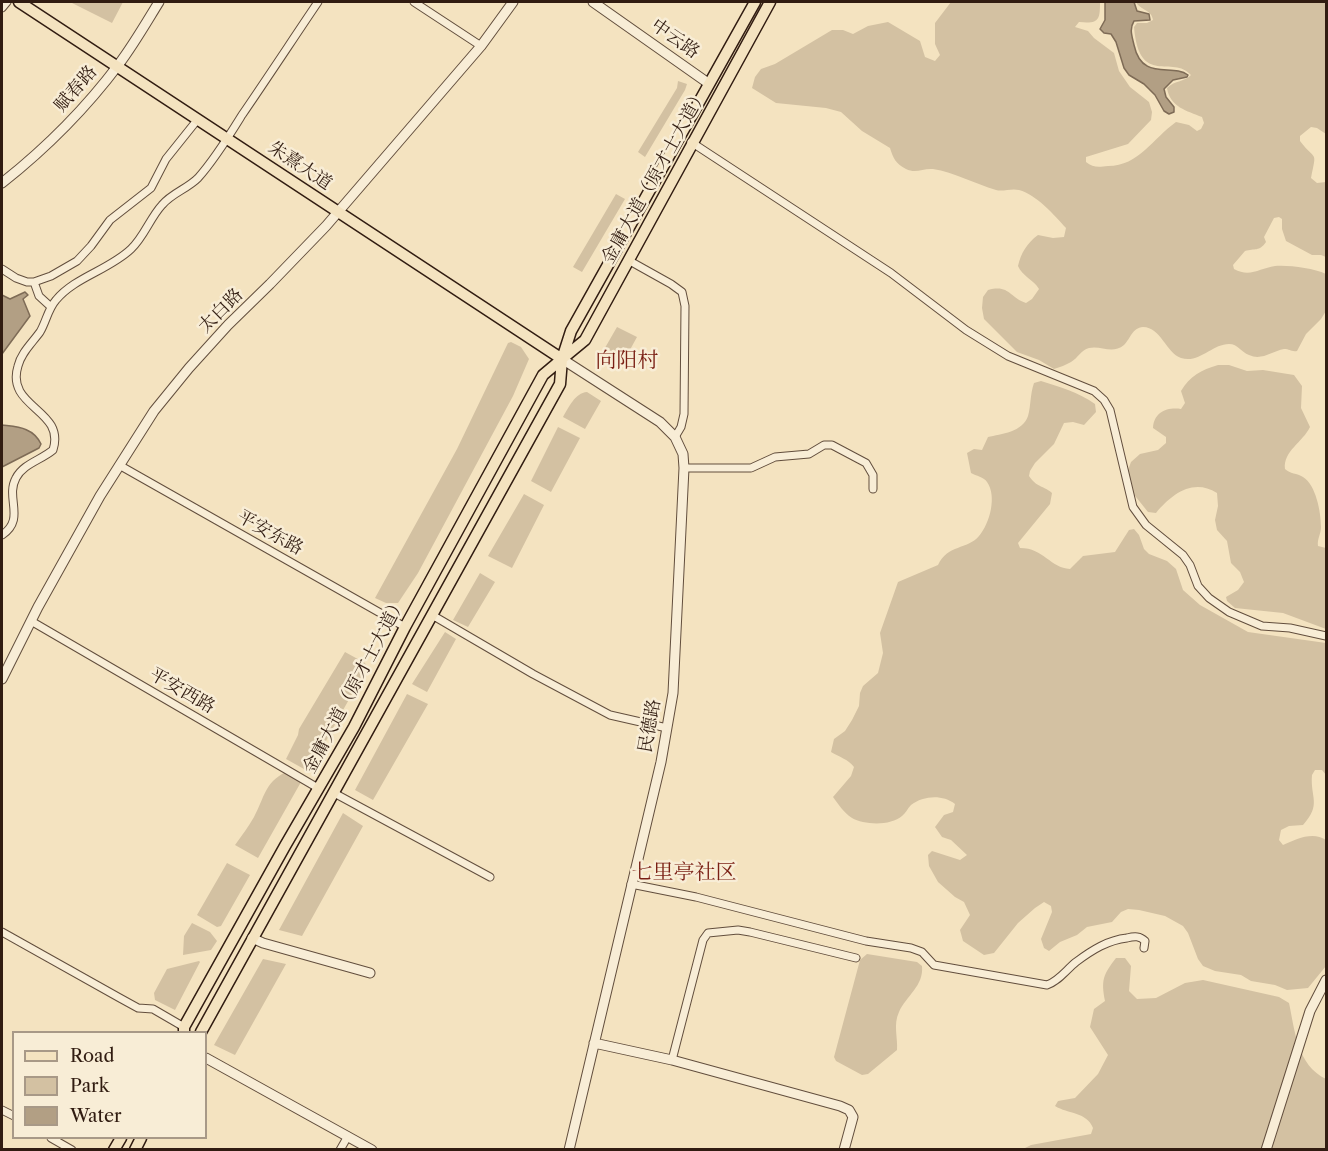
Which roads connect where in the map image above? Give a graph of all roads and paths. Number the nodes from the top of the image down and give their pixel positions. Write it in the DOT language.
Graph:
graph roads {
  1 [pos="7,2"];
  2 [pos="19,2"];
  3 [pos="159,2"];
  4 [pos="318,2"];
  5 [pos="414,2"];
  6 [pos="513,2"];
  7 [pos="593,2"];
  8 [pos="755,2"];
  9 [pos="770,2"];
  10 [pos="2,8"];
  11 [pos="482,46"];
  12 [pos="118,66"];
  13 [pos="708,83"];
  14 [pos="198,118"];
  15 [pos="227,138"];
  16 [pos="691,142"];
  17 [pos="2,183"];
  18 [pos="337,211"];
  19 [pos="628,260"];
  20 [pos="2,269"];
  21 [pos="34,282"];
  22 [pos="51,307"];
  23 [pos="562,359"];
  24 [pos="675,437"];
  25 [pos="119,465"];
  26 [pos="684,468"];
  27 [pos="873,489"];
  28 [pos="2,535"];
  29 [pos="432,615"];
  30 [pos="31,621"];
  31 [pos="405,627"];
  32 [pos="1326,636"];
  33 [pos="2,679"];
  34 [pos="667,728"];
  35 [pos="318,788"];
  36 [pos="334,793"];
  37 [pos="490,877"];
  38 [pos="632,884"];
  39 [pos="2,932"];
  40 [pos="252,938"];
  41 [pos="1144,948"];
  42 [pos="856,958"];
  43 [pos="370,973"];
  44 [pos="1326,980"];
  45 [pos="184,1030"];
  46 [pos="202,1031"];
  47 [pos="594,1043"];
  48 [pos="207,1059"];
  49 [pos="672,1060"];
  50 [pos="348,1137"];
  51 [pos="54,1139"];
  52 [pos="72,1149"];
  53 [pos="340,1149"];
  54 [pos="372,1149"];
  55 [pos="569,1149"];
  56 [pos="844,1149"];
  57 [pos="1266,1149"];
  1 -- 10 [label="street"];
  2 -- 12 [label="main road, 朱熹大道"];
  3 -- 12 [label="street, 赋春路"];
  4 -- 15 [label="street"];
  5 -- 11 [label="street"];
  6 -- 11 [label="street, 太白路"];
  7 -- 13 [label="street, 中云路"];
  8 -- 13 [label="main road, 金庸大道（原才士大道）"];
  9 -- 16 [label="main road, 金庸大道（原才士大道）"];
  11 -- 18 [label="street, 太白路"];
  12 -- 14 [label="main road, 朱熹大道"];
  12 -- 17 [label="street, 赋春路"];
  13 -- 23 [label="main road, 金庸大道（原才士大道）"];
  14 -- 15 [label="main road, 朱熹大道"];
  14 -- 21 [label="street"];
  15 -- 18 [label="main road, 朱熹大道"];
  15 -- 22 [label="street"];
  16 -- 19 [label="main road, 金庸大道（原才士大道）"];
  16 -- 32 [label="street"];
  18 -- 23 [label="main road, 朱熹大道"];
  18 -- 25 [label="street, 太白路"];
  19 -- 23 [label="main road, 金庸大道（原才士大道）"];
  19 -- 24 [label="street"];
  20 -- 21 [label="street"];
  21 -- 22 [label="street"];
  22 -- 28 [label="street"];
  23 -- 24 [label="street"];
  23 -- 29 [label="main road, 金庸大道（原才士大道）"];
  23 -- 31 [label="main road, 金庸大道（原才士大道）"];
  24 -- 26 [label="street, 民德路"];
  25 -- 30 [label="street, 太白路"];
  25 -- 31 [label="street, 平安东路"];
  26 -- 27 [label="street"];
  26 -- 34 [label="street, 民德路"];
  29 -- 34 [label="street"];
  29 -- 36 [label="main road, 金庸大道（原才士大道）"];
  30 -- 33 [label="street, 太白路"];
  30 -- 35 [label="street, 平安西路"];
  31 -- 35 [label="main road, 金庸大道（原才士大道）"];
  34 -- 38 [label="street, 民德路"];
  35 -- 45 [label="main road, 金庸大道（原才士大道）"];
  36 -- 37 [label="street"];
  36 -- 40 [label="main road, 金庸大道（原才士大道）"];
  38 -- 41 [label="street"];
  38 -- 47 [label="street, 民德路"];
  39 -- 45 [label="street"];
  40 -- 43 [label="street"];
  40 -- 46 [label="main road, 金庸大道（原才士大道）"];
  42 -- 49 [label="street"];
  44 -- 57 [label="street"];
  47 -- 49 [label="street"];
  47 -- 55 [label="street, 民德路"];
  48 -- 50 [label="street"];
  49 -- 56 [label="street"];
  50 -- 53 [label="street"];
  50 -- 54 [label="street"];
  51 -- 52 [label="street"];
}
